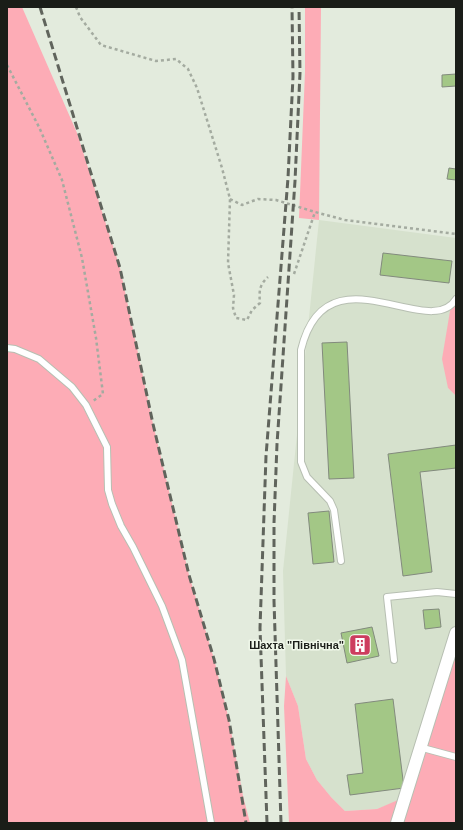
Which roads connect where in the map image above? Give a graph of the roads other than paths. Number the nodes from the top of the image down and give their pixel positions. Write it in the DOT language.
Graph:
graph roads {
  1 [pos="456,299"];
  2 [pos="7,348"];
  3 [pos="341,561"];
  4 [pos="456,594"];
  5 [pos="456,633"];
  6 [pos="394,660"];
  7 [pos="419,747"];
  8 [pos="456,757"];
  9 [pos="211,823"];
  10 [pos="397,823"];
  1 -- 3 [label="lane"];
  2 -- 9 [label="lane"];
  4 -- 6 [label="lane"];
  5 -- 7 [label="street"];
  7 -- 8 [label="lane"];
  7 -- 10 [label="street"];
}
